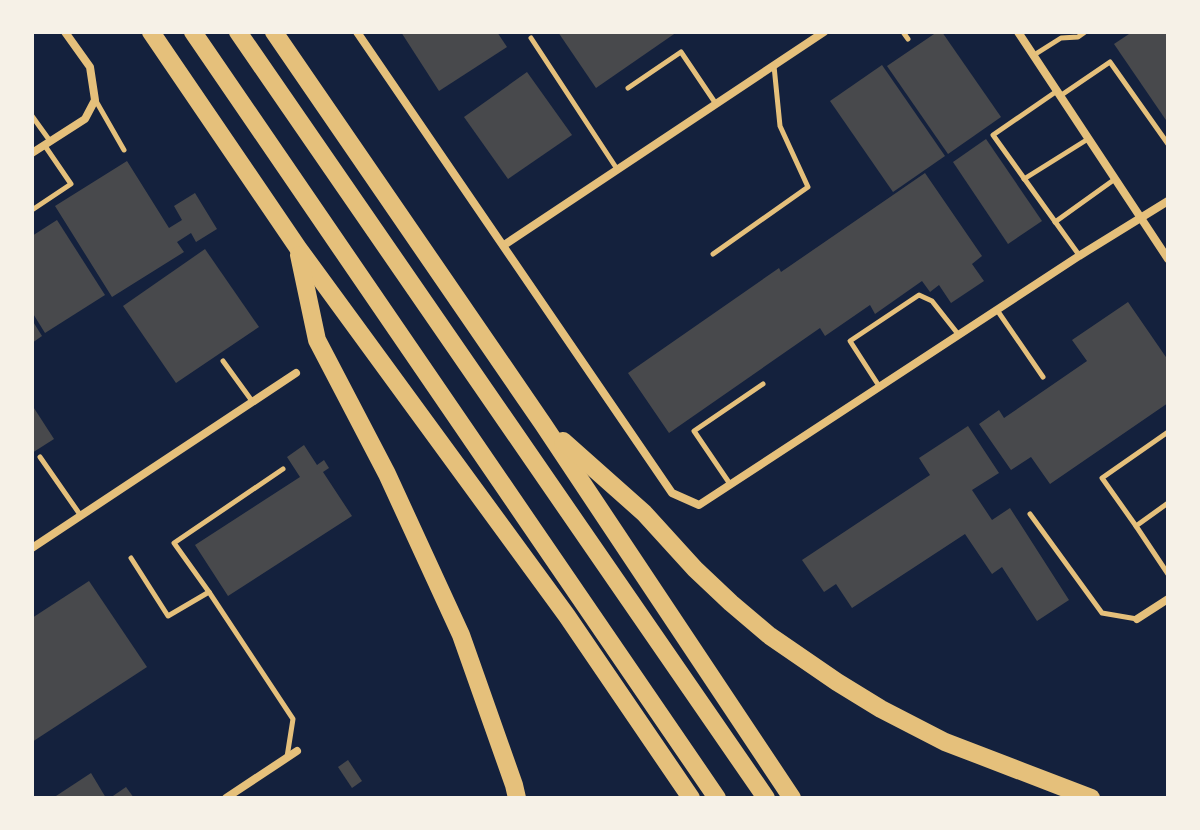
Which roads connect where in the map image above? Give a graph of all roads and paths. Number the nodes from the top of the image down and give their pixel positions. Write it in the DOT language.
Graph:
graph roads {
  1 [pos="65,32"];
  2 [pos="151,32"];
  3 [pos="193,32"];
  4 [pos="238,32"];
  5 [pos="274,32"];
  6 [pos="357,32"];
  7 [pos="824,32"];
  8 [pos="903,32"];
  9 [pos="1018,32"];
  10 [pos="1085,32"];
  11 [pos="813,35"];
  12 [pos="531,38"];
  13 [pos="908,39"];
  14 [pos="1034,56"];
  15 [pos="774,65"];
  16 [pos="628,88"];
  17 [pos="1058,94"];
  18 [pos="95,100"];
  19 [pos="716,104"];
  20 [pos="32,116"];
  21 [pos="1088,139"];
  22 [pos="47,143"];
  23 [pos="1168,144"];
  24 [pos="124,150"];
  25 [pos="32,153"];
  26 [pos="617,169"];
  27 [pos="1024,179"];
  28 [pos="1115,179"];
  29 [pos="1168,201"];
  30 [pos="32,210"];
  31 [pos="1141,219"];
  32 [pos="1055,222"];
  33 [pos="504,245"];
  34 [pos="298,248"];
  35 [pos="713,254"];
  36 [pos="1079,256"];
  37 [pos="1168,259"];
  38 [pos="997,310"];
  39 [pos="958,335"];
  40 [pos="223,361"];
  41 [pos="296,373"];
  42 [pos="1043,377"];
  43 [pos="763,384"];
  44 [pos="880,387"];
  45 [pos="253,402"];
  46 [pos="543,424"];
  47 [pos="1168,432"];
  48 [pos="40,457"];
  49 [pos="283,469"];
  50 [pos="730,485"];
  51 [pos="1168,503"];
  52 [pos="1030,514"];
  53 [pos="81,516"];
  54 [pos="1136,526"];
  55 [pos="33,545"];
  56 [pos="131,558"];
  57 [pos="1168,574"];
  58 [pos="209,592"];
  59 [pos="1168,599"];
  60 [pos="1137,619"];
  61 [pos="297,751"];
  62 [pos="287,758"];
  63 [pos="241,788"];
  64 [pos="226,798"];
  65 [pos="247,798"];
  66 [pos="517,798"];
  67 [pos="691,798"];
  68 [pos="717,798"];
  69 [pos="766,798"];
  70 [pos="792,798"];
  71 [pos="1091,798"];
  1 -- 18 [label="street"];
  2 -- 34 [label="highway"];
  3 -- 68 [label="highway"];
  4 -- 69 [label="highway"];
  5 -- 46 [label="highway"];
  6 -- 33 [label="street"];
  7 -- 11 [label="street"];
  8 -- 13 [label="lane"];
  9 -- 14 [label="street"];
  10 -- 14 [label="lane"];
  11 -- 15 [label="street"];
  12 -- 26 [label="lane"];
  14 -- 17 [label="street"];
  15 -- 19 [label="street"];
  15 -- 35 [label="lane"];
  16 -- 19 [label="lane"];
  17 -- 21 [label="street"];
  17 -- 23 [label="lane"];
  17 -- 27 [label="lane"];
  18 -- 22 [label="street"];
  18 -- 24 [label="lane"];
  19 -- 26 [label="street"];
  20 -- 22 [label="lane"];
  21 -- 27 [label="lane"];
  21 -- 28 [label="street"];
  22 -- 25 [label="street"];
  22 -- 30 [label="lane"];
  26 -- 33 [label="street"];
  27 -- 32 [label="lane"];
  28 -- 31 [label="street"];
  28 -- 32 [label="lane"];
  29 -- 31 [label="street"];
  31 -- 36 [label="street"];
  31 -- 37 [label="street"];
  32 -- 36 [label="lane"];
  33 -- 50 [label="street"];
  34 -- 66 [label="highway"];
  34 -- 67 [label="highway"];
  36 -- 38 [label="street"];
  38 -- 39 [label="street"];
  38 -- 42 [label="lane"];
  39 -- 44 [label="street"];
  39 -- 44 [label="lane"];
  40 -- 45 [label="lane"];
  41 -- 45 [label="street"];
  43 -- 50 [label="lane"];
  44 -- 50 [label="street"];
  45 -- 53 [label="street"];
  46 -- 70 [label="highway"];
  46 -- 71 [label="highway"];
  47 -- 54 [label="lane"];
  48 -- 53 [label="lane"];
  49 -- 58 [label="lane"];
  51 -- 54 [label="lane"];
  52 -- 60 [label="lane"];
  53 -- 55 [label="street"];
  54 -- 57 [label="lane"];
  56 -- 58 [label="lane"];
  58 -- 62 [label="lane"];
  59 -- 60 [label="street"];
  61 -- 62 [label="street"];
  62 -- 63 [label="street"];
  63 -- 64 [label="street"];
  63 -- 65 [label="lane"];
}
